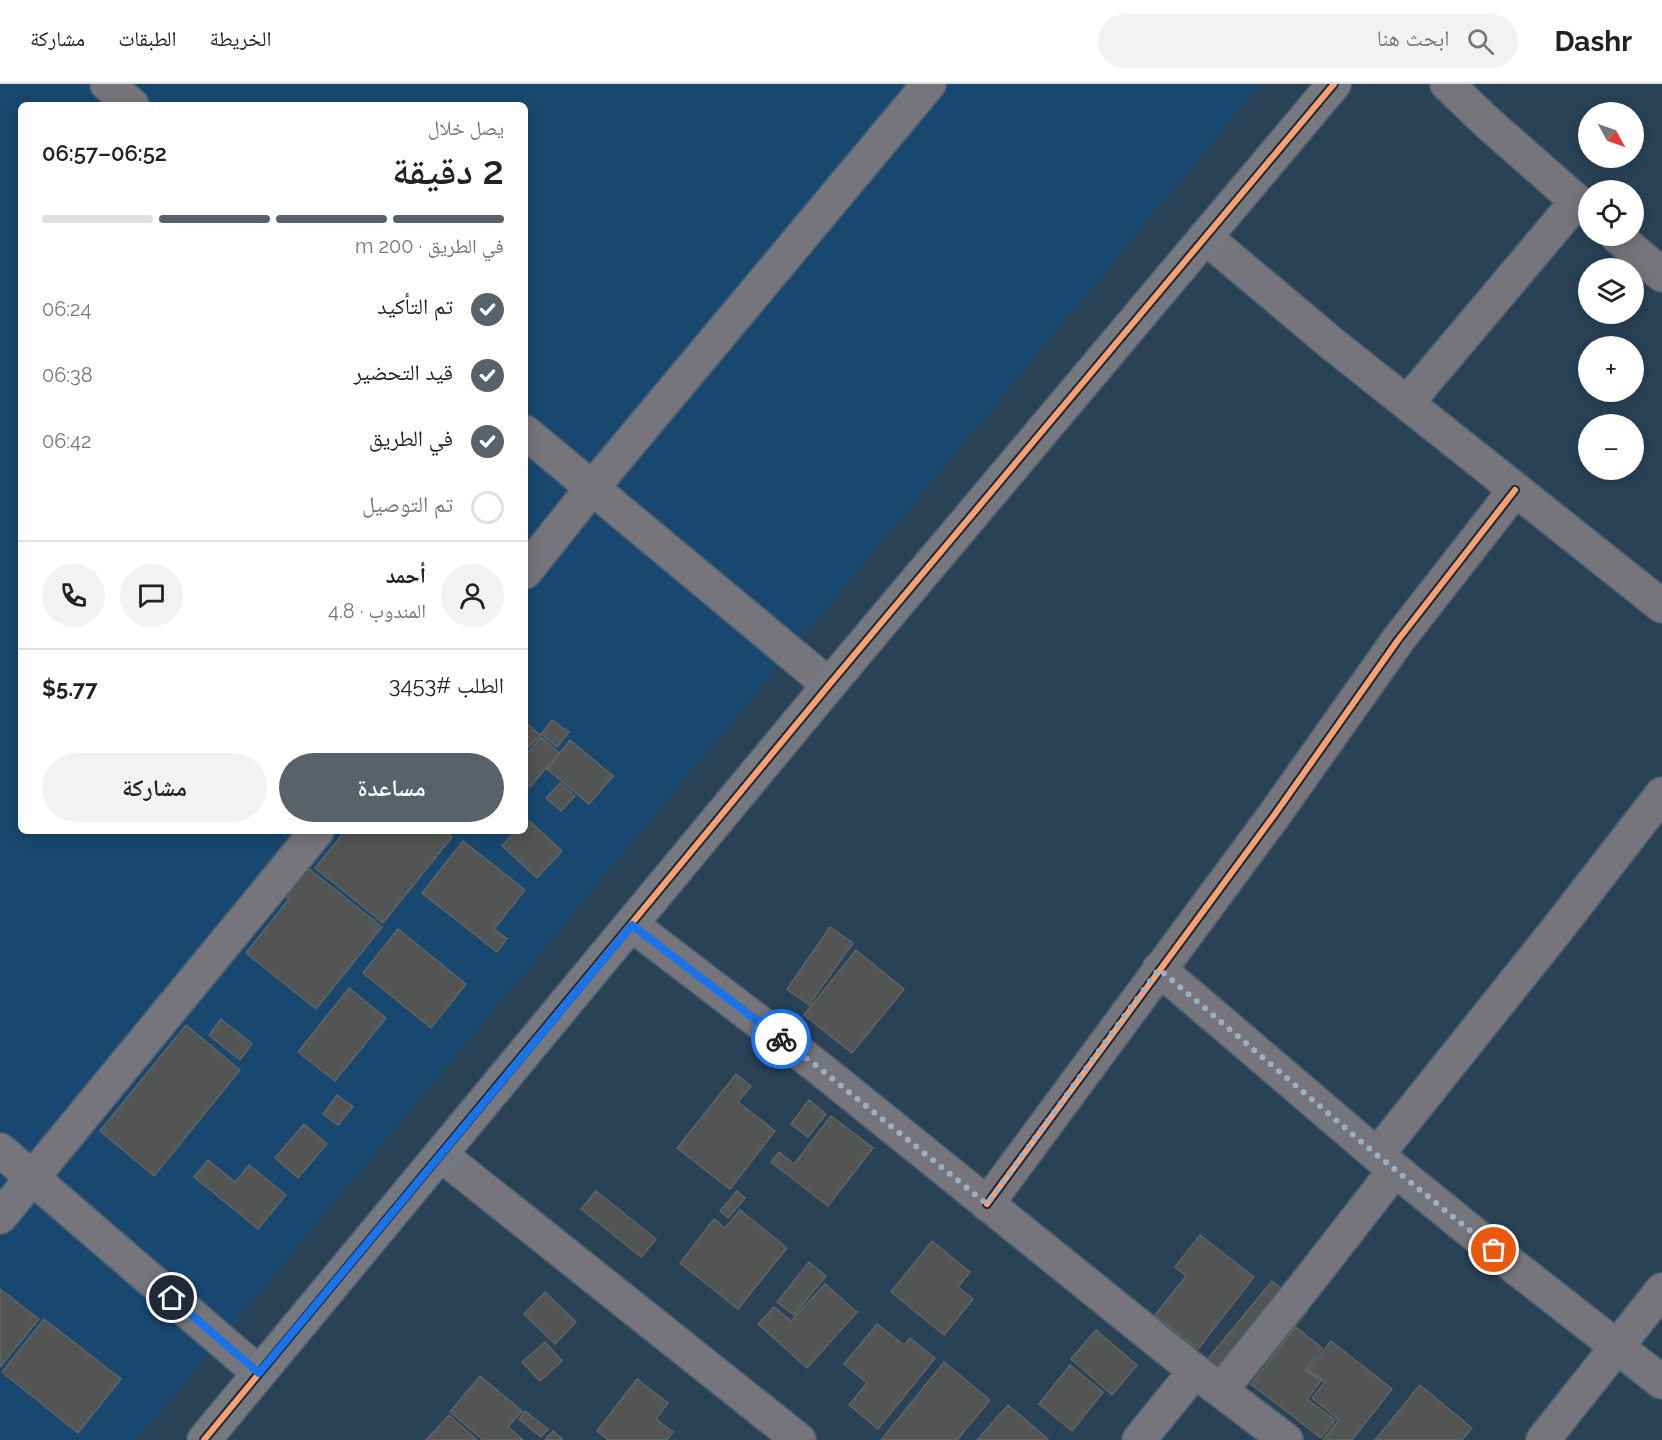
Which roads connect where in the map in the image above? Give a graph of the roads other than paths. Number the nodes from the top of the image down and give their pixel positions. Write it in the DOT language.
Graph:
graph roads {
  1 [pos="107,84"];
  2 [pos="928,84"];
  3 [pos="1334,84"];
  4 [pos="1447,84"];
  5 [pos="128,102"];
  6 [pos="1578,202"];
  7 [pos="1578,212"];
  8 [pos="1205,237"];
  9 [pos="1629,246"];
  10 [pos="1662,275"];
  11 [pos="1407,403"];
  12 [pos="528,435"];
  13 [pos="592,488"];
  14 [pos="1515,490"];
  15 [pos="528,568"];
  16 [pos="1662,606"];
  17 [pos="829,685"];
  18 [pos="1662,794"];
  19 [pos="315,834"];
  20 [pos="632,925"];
  21 [pos="1159,969"];
  22 [pos="0,1150"];
  23 [pos="441,1155"];
  24 [pos="1386,1162"];
  25 [pos="33,1178"];
  26 [pos="987,1204"];
  27 [pos="0,1217"];
  28 [pos="1662,1290"];
  29 [pos="1617,1346"];
  30 [pos="259,1373"];
  31 [pos="1208,1380"];
  32 [pos="1662,1382"];
  33 [pos="792,1438"];
  34 [pos="204,1440"];
  35 [pos="1139,1440"];
  36 [pos="1286,1440"];
  37 [pos="1543,1440"];
  1 -- 5 [label="street"];
  2 -- 13 [label="street"];
  3 -- 8 [label="street"];
  4 -- 6 [label="street"];
  7 -- 11 [label="street"];
  8 -- 11 [label="street"];
  8 -- 17 [label="street"];
  9 -- 10 [label="street"];
  11 -- 14 [label="street"];
  12 -- 13 [label="street"];
  13 -- 15 [label="street"];
  13 -- 17 [label="street"];
  14 -- 16 [label="street"];
  14 -- 21 [label="street"];
  17 -- 20 [label="street"];
  18 -- 24 [label="street"];
  19 -- 25 [label="street"];
  20 -- 23 [label="street"];
  20 -- 26 [label="street"];
  21 -- 24 [label="street"];
  21 -- 26 [label="street"];
  22 -- 25 [label="street"];
  23 -- 30 [label="street"];
  23 -- 33 [label="street"];
  24 -- 29 [label="street"];
  24 -- 31 [label="street"];
  25 -- 27 [label="street"];
  25 -- 30 [label="street"];
  26 -- 31 [label="street"];
  28 -- 29 [label="street"];
  29 -- 32 [label="street"];
  29 -- 37 [label="street"];
  30 -- 34 [label="street"];
  31 -- 35 [label="street"];
  31 -- 36 [label="street"];
}
